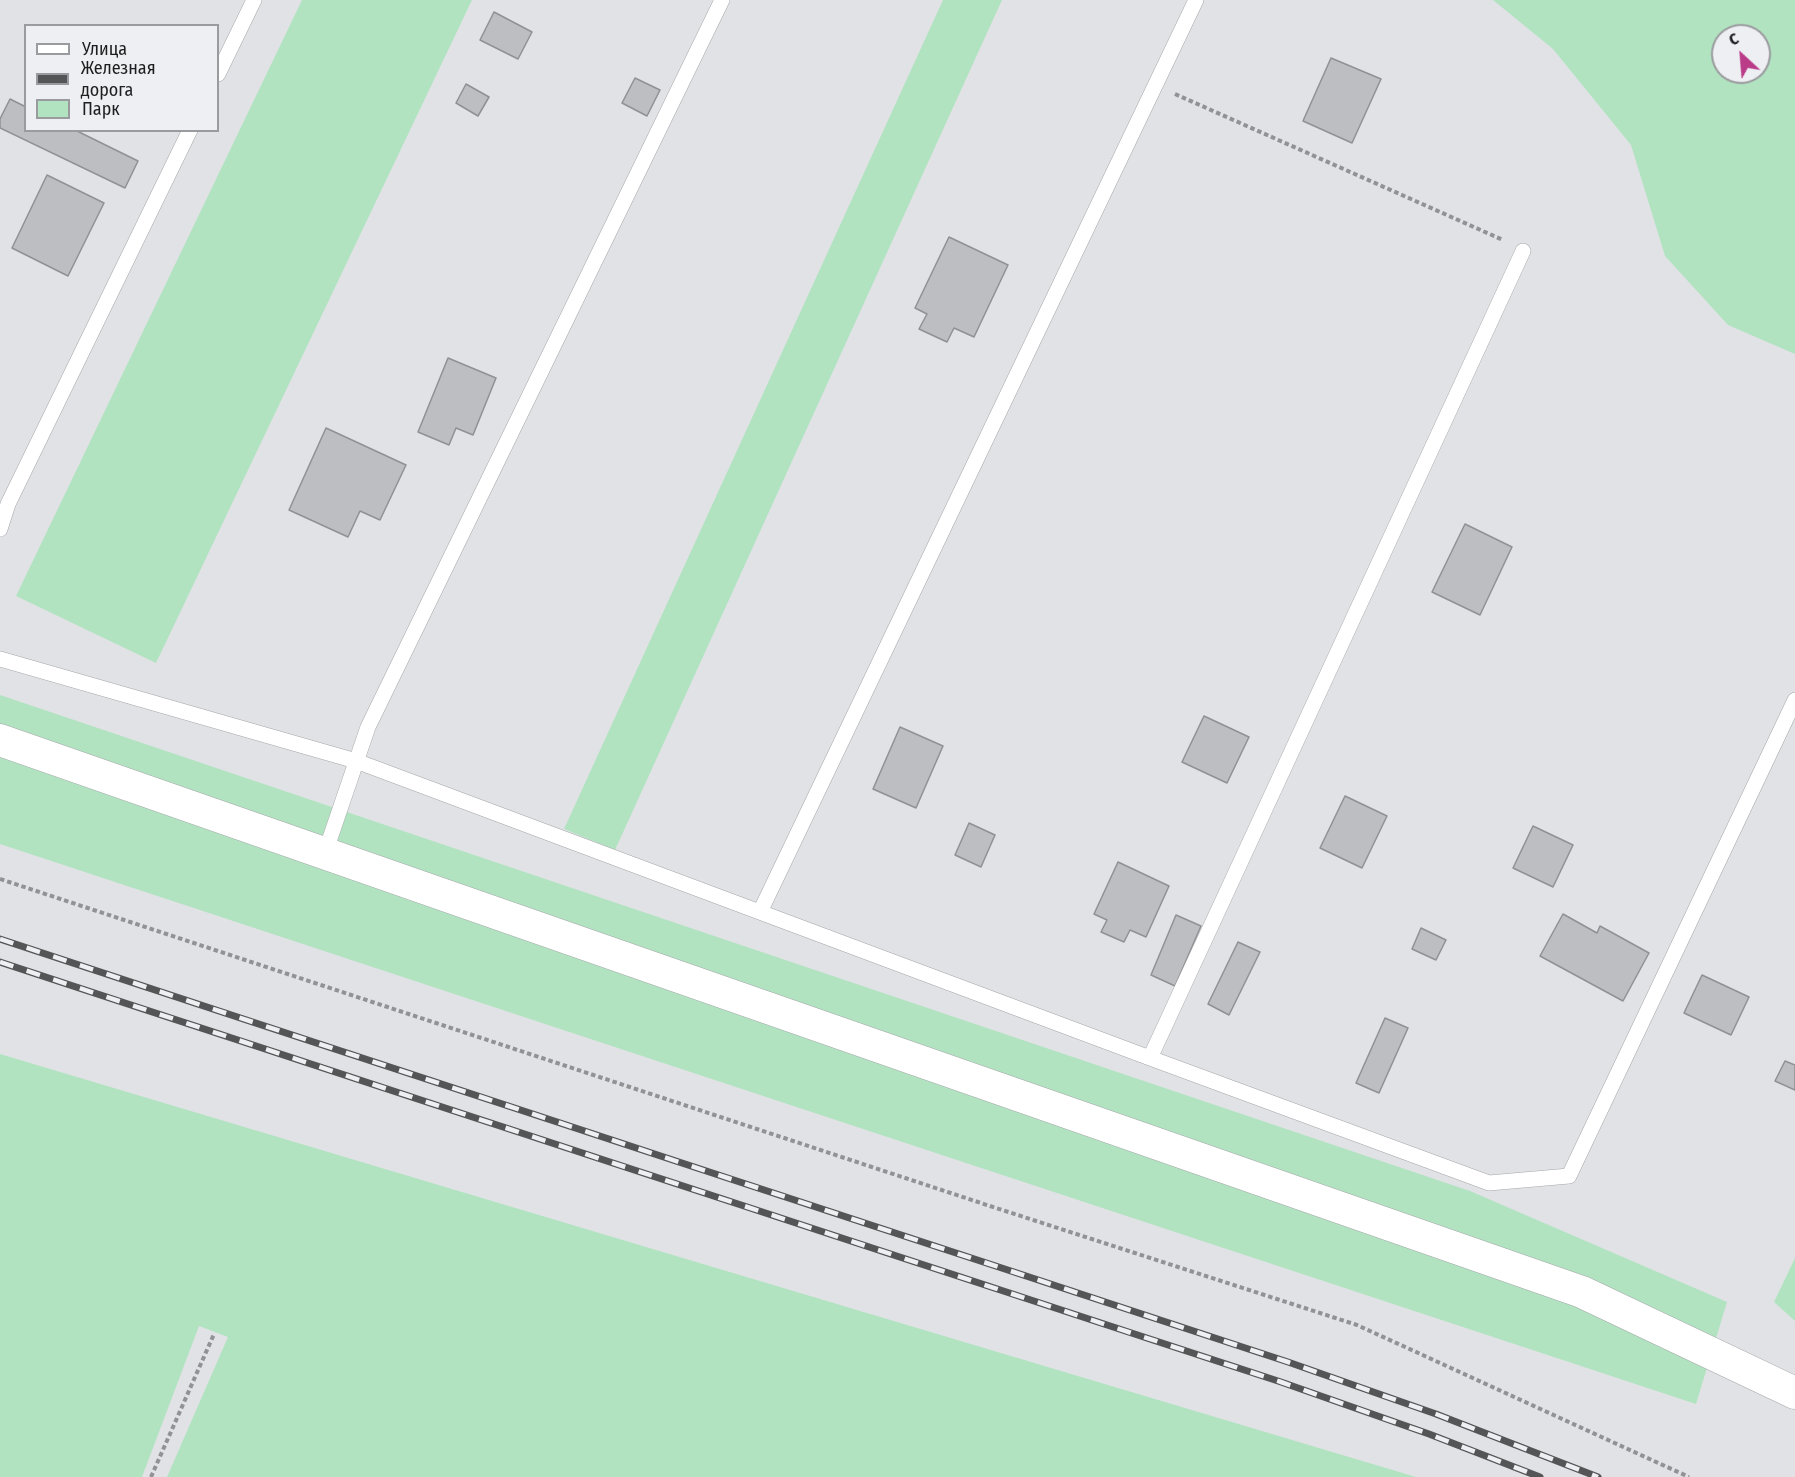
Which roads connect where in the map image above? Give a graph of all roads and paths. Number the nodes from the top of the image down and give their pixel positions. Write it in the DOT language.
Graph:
graph roads {
  1 [pos="254,0"];
  2 [pos="722,0"];
  3 [pos="1196,0"];
  4 [pos="219,72"];
  5 [pos="1155,86"];
  6 [pos="189,132"];
  7 [pos="1523,251"];
  8 [pos="0,529"];
  9 [pos="0,659"];
  10 [pos="1795,700"];
  11 [pos="0,740"];
  12 [pos="356,761"];
  13 [pos="325,853"];
  14 [pos="0,879"];
  15 [pos="760,912"];
  16 [pos="1150,1058"];
  17 [pos="214,1334"];
  18 [pos="1795,1393"];
  19 [pos="151,1477"];
  20 [pos="1689,1477"];
  1 -- 4 [label="lane"];
  2 -- 12 [label="lane"];
  3 -- 5 [label="lane"];
  5 -- 7 [label="path"];
  5 -- 15 [label="lane"];
  6 -- 8 [label="lane"];
  7 -- 16 [label="lane"];
  9 -- 12 [label="lane"];
  10 -- 16 [label="lane"];
  11 -- 13 [label="street"];
  12 -- 13 [label="lane"];
  12 -- 15 [label="lane"];
  13 -- 18 [label="street"];
  14 -- 20 [label="path"];
  15 -- 16 [label="lane"];
  17 -- 19 [label="path"];
}
